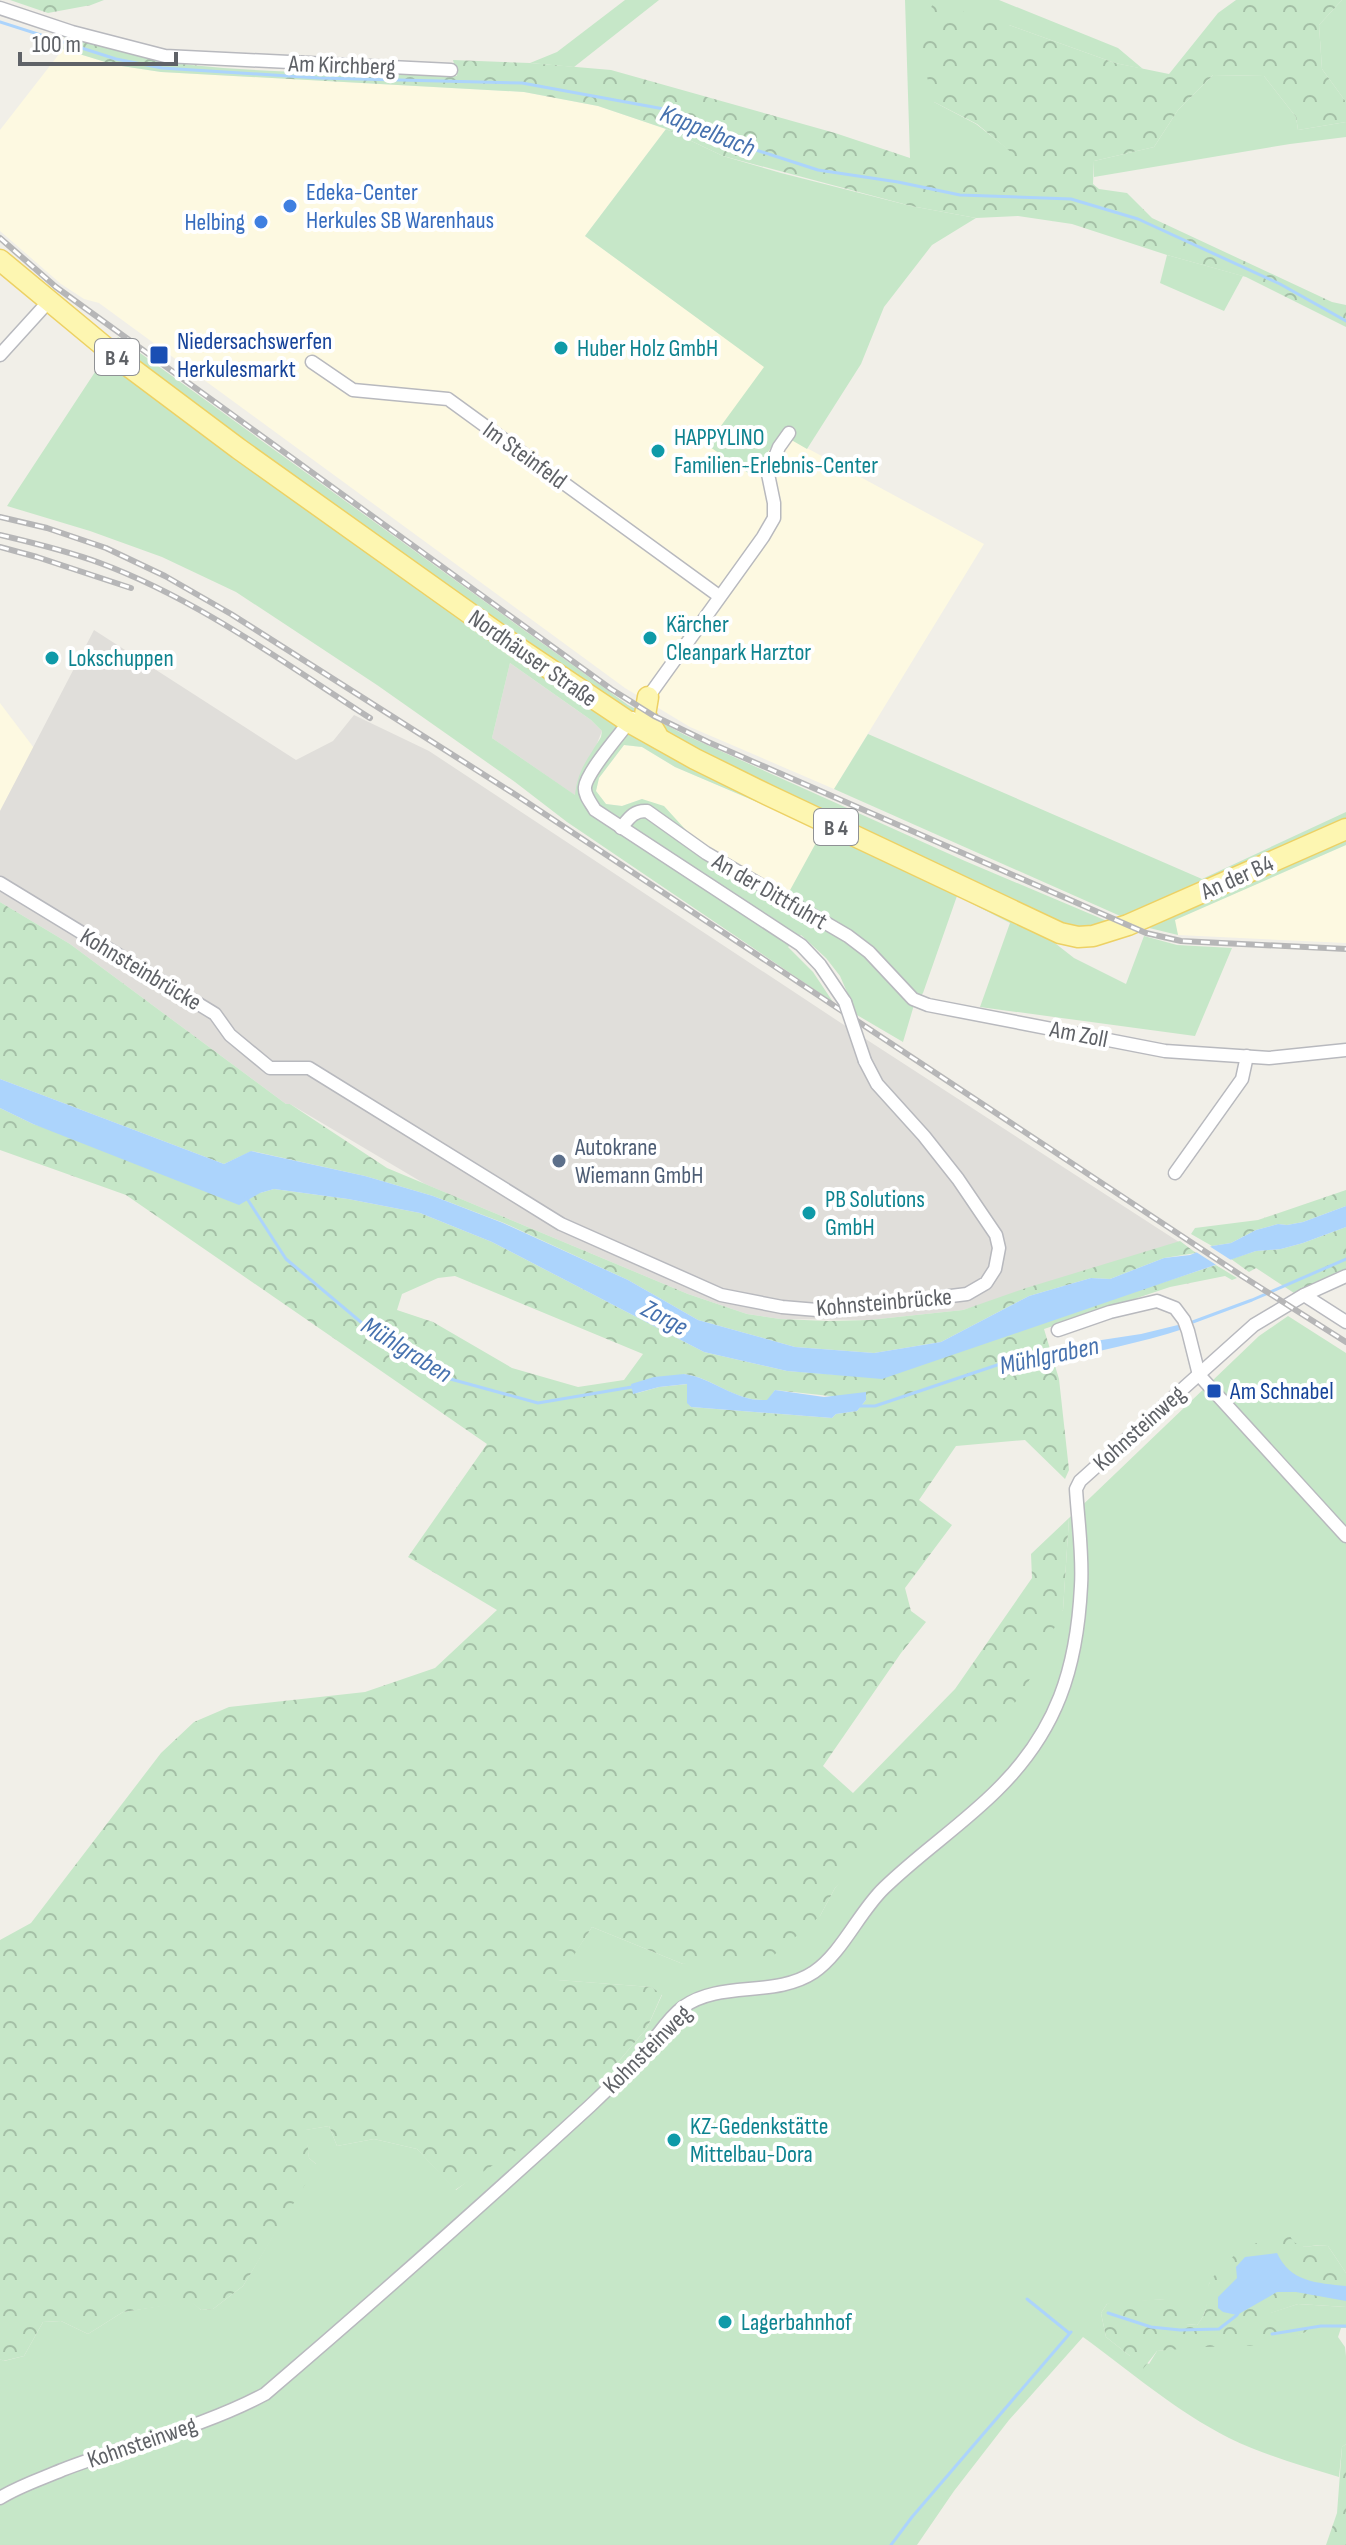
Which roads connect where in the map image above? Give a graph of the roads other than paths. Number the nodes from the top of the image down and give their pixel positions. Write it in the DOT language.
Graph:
graph roads {
  1 [pos="0,8"];
  2 [pos="451,70"];
  3 [pos="0,260"];
  4 [pos="49,301"];
  5 [pos="0,355"];
  6 [pos="312,362"];
  7 [pos="789,433"];
  8 [pos="719,596"];
  9 [pos="648,697"];
  10 [pos="629,722"];
  11 [pos="659,739"];
  12 [pos="621,828"];
  13 [pos="1346,829"];
  14 [pos="0,883"];
  15 [pos="1128,925"];
  16 [pos="913,999"];
  17 [pos="1346,1050"];
  18 [pos="1247,1056"];
  19 [pos="1175,1173"];
  20 [pos="1346,1276"];
  21 [pos="1304,1295"];
  22 [pos="1346,1322"];
  23 [pos="1058,1330"];
  24 [pos="1192,1348"];
  25 [pos="1218,1358"];
  26 [pos="1199,1375"];
  27 [pos="1346,1536"];
  28 [pos="0,2498"];
  1 -- 2 [label="street, Am Kirchberg"];
  3 -- 4 [label="main road, Nordhäuser Straße / B 4"];
  4 -- 5 [label="street"];
  4 -- 10 [label="main road, Nordhäuser Straße / B 4"];
  6 -- 8 [label="street, Im Steinfeld"];
  7 -- 8 [label="street"];
  8 -- 9 [label="street"];
  9 -- 10 [label="street"];
  9 -- 11 [label="main road"];
  10 -- 11 [label="main road, Nordhäuser Straße / B 4"];
  10 -- 12 [label="street, Kohnsteinbrücke"];
  11 -- 15 [label="main road, Nordhäuser Straße / B 4"];
  12 -- 14 [label="street, Kohnsteinbrücke, bridge"];
  12 -- 16 [label="street, An der Dittfuhrt"];
  13 -- 15 [label="main road, An der B4 / B 4"];
  16 -- 18 [label="street, Am Zoll"];
  17 -- 18 [label="street, Am Zoll"];
  18 -- 19 [label="street"];
  20 -- 21 [label="street, Kohnsteinweg"];
  21 -- 22 [label="street"];
  21 -- 25 [label="street, Kohnsteinweg"];
  23 -- 24 [label="street, Kohnsteinweg"];
  24 -- 25 [label="street"];
  24 -- 26 [label="street, Kohnsteinweg"];
  25 -- 26 [label="street, Kohnsteinweg"];
  26 -- 27 [label="street"];
  26 -- 28 [label="street, Kohnsteinweg"];
}
